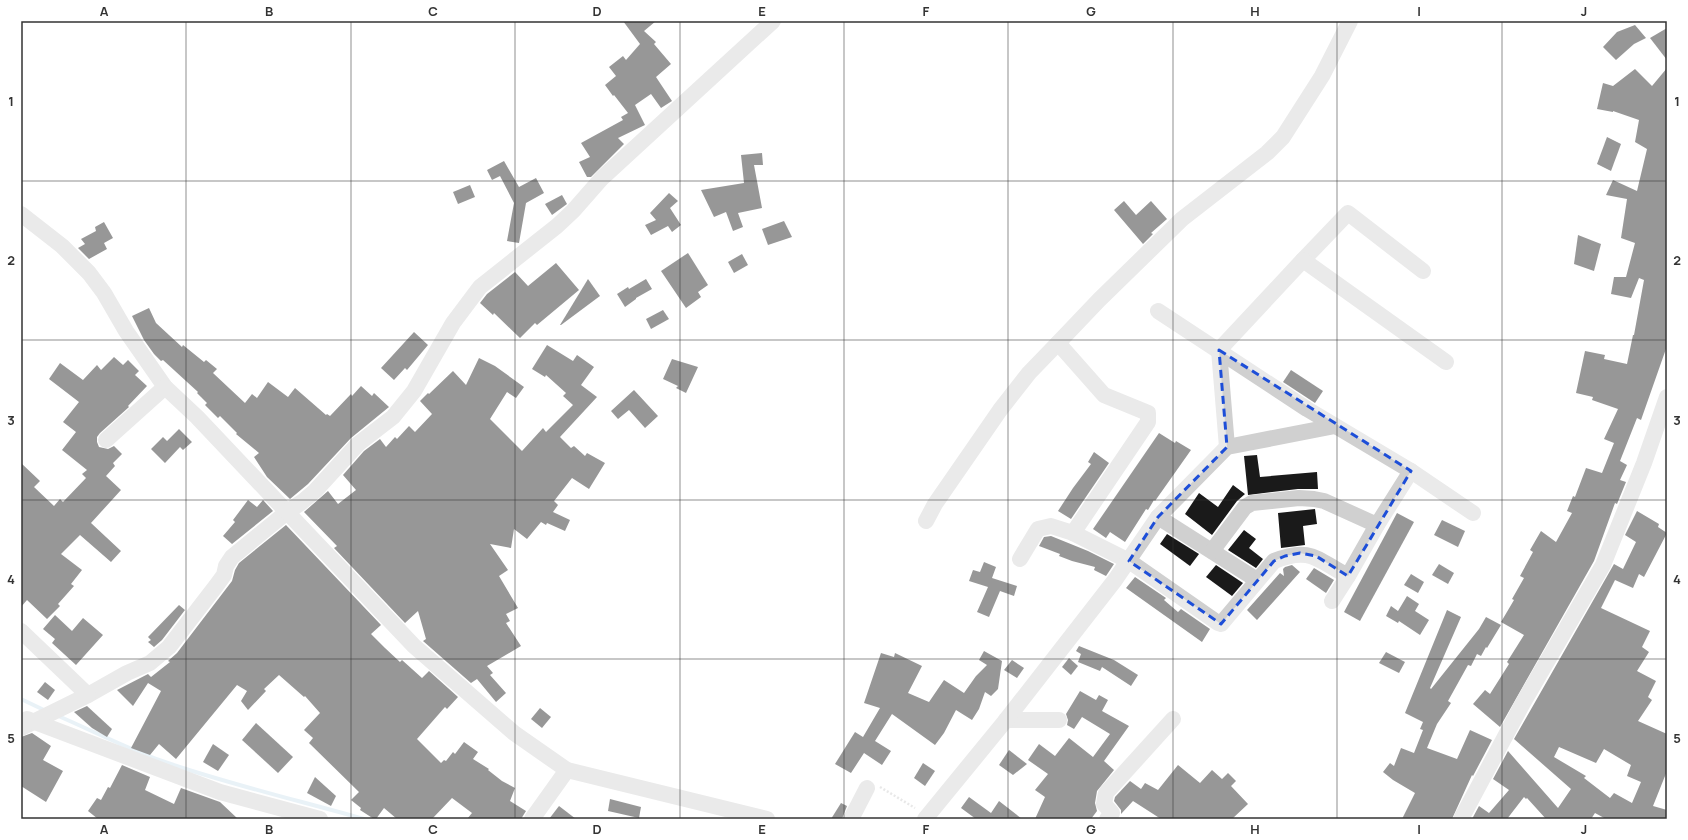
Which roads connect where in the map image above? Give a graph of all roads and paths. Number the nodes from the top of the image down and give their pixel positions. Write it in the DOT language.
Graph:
graph roads {
  1 [pos="773,21"];
  2 [pos="1350,21"];
  3 [pos="21,214"];
  4 [pos="1303,260"];
  5 [pos="1423,271"];
  6 [pos="1158,312"];
  7 [pos="1058,343"];
  8 [pos="1219,350"];
  9 [pos="1446,362"];
  10 [pos="165,388"];
  11 [pos="1667,397"];
  12 [pos="1335,426"];
  13 [pos="106,440"];
  14 [pos="1227,447"];
  15 [pos="1411,471"];
  16 [pos="287,512"];
  17 [pos="1473,513"];
  18 [pos="1158,517"];
  19 [pos="926,521"];
  20 [pos="1376,524"];
  21 [pos="1072,533"];
  22 [pos="1212,551"];
  23 [pos="1020,559"];
  24 [pos="1129,560"];
  25 [pos="1348,576"];
  26 [pos="1257,580"];
  27 [pos="1332,601"];
  28 [pos="21,631"];
  29 [pos="88,695"];
  30 [pos="1173,719"];
  31 [pos="1006,720"];
  32 [pos="1059,720"];
  33 [pos="25,722"];
  34 [pos="567,770"];
  35 [pos="867,788"];
  36 [pos="928,818"];
  37 [pos="320,819"];
  38 [pos="532,819"];
  39 [pos="767,819"];
  40 [pos="850,819"];
  41 [pos="1107,819"];
  42 [pos="1461,819"];
  1 -- 16 [label="street"];
  2 -- 7 [label="street"];
  3 -- 10 [label="street"];
  4 -- 5 [label="street"];
  4 -- 8 [label="street"];
  4 -- 9 [label="street"];
  6 -- 8 [label="street"];
  7 -- 19 [label="street"];
  7 -- 21 [label="street"];
  8 -- 12 [label="street"];
  8 -- 14 [label="street"];
  10 -- 13 [label="street"];
  10 -- 16 [label="street"];
  11 -- 42 [label="street"];
  12 -- 14 [label="street"];
  12 -- 15 [label="street"];
  14 -- 18 [label="street"];
  15 -- 17 [label="street"];
  15 -- 20 [label="street"];
  16 -- 29 [label="street"];
  16 -- 34 [label="street"];
  18 -- 22 [label="street"];
  18 -- 24 [label="street"];
  20 -- 22 [label="street"];
  20 -- 25 [label="street"];
  21 -- 23 [label="street"];
  21 -- 24 [label="street"];
  22 -- 26 [label="street"];
  24 -- 26 [label="street"];
  24 -- 31 [label="street"];
  25 -- 26 [label="street"];
  25 -- 27 [label="street"];
  28 -- 29 [label="street"];
  29 -- 33 [label="street"];
  30 -- 41 [label="street"];
  31 -- 32 [label="street"];
  31 -- 36 [label="street"];
  33 -- 37 [label="street"];
  34 -- 38 [label="street"];
  34 -- 39 [label="street"];
  35 -- 36 [label="path"];
  35 -- 40 [label="street"];
}
